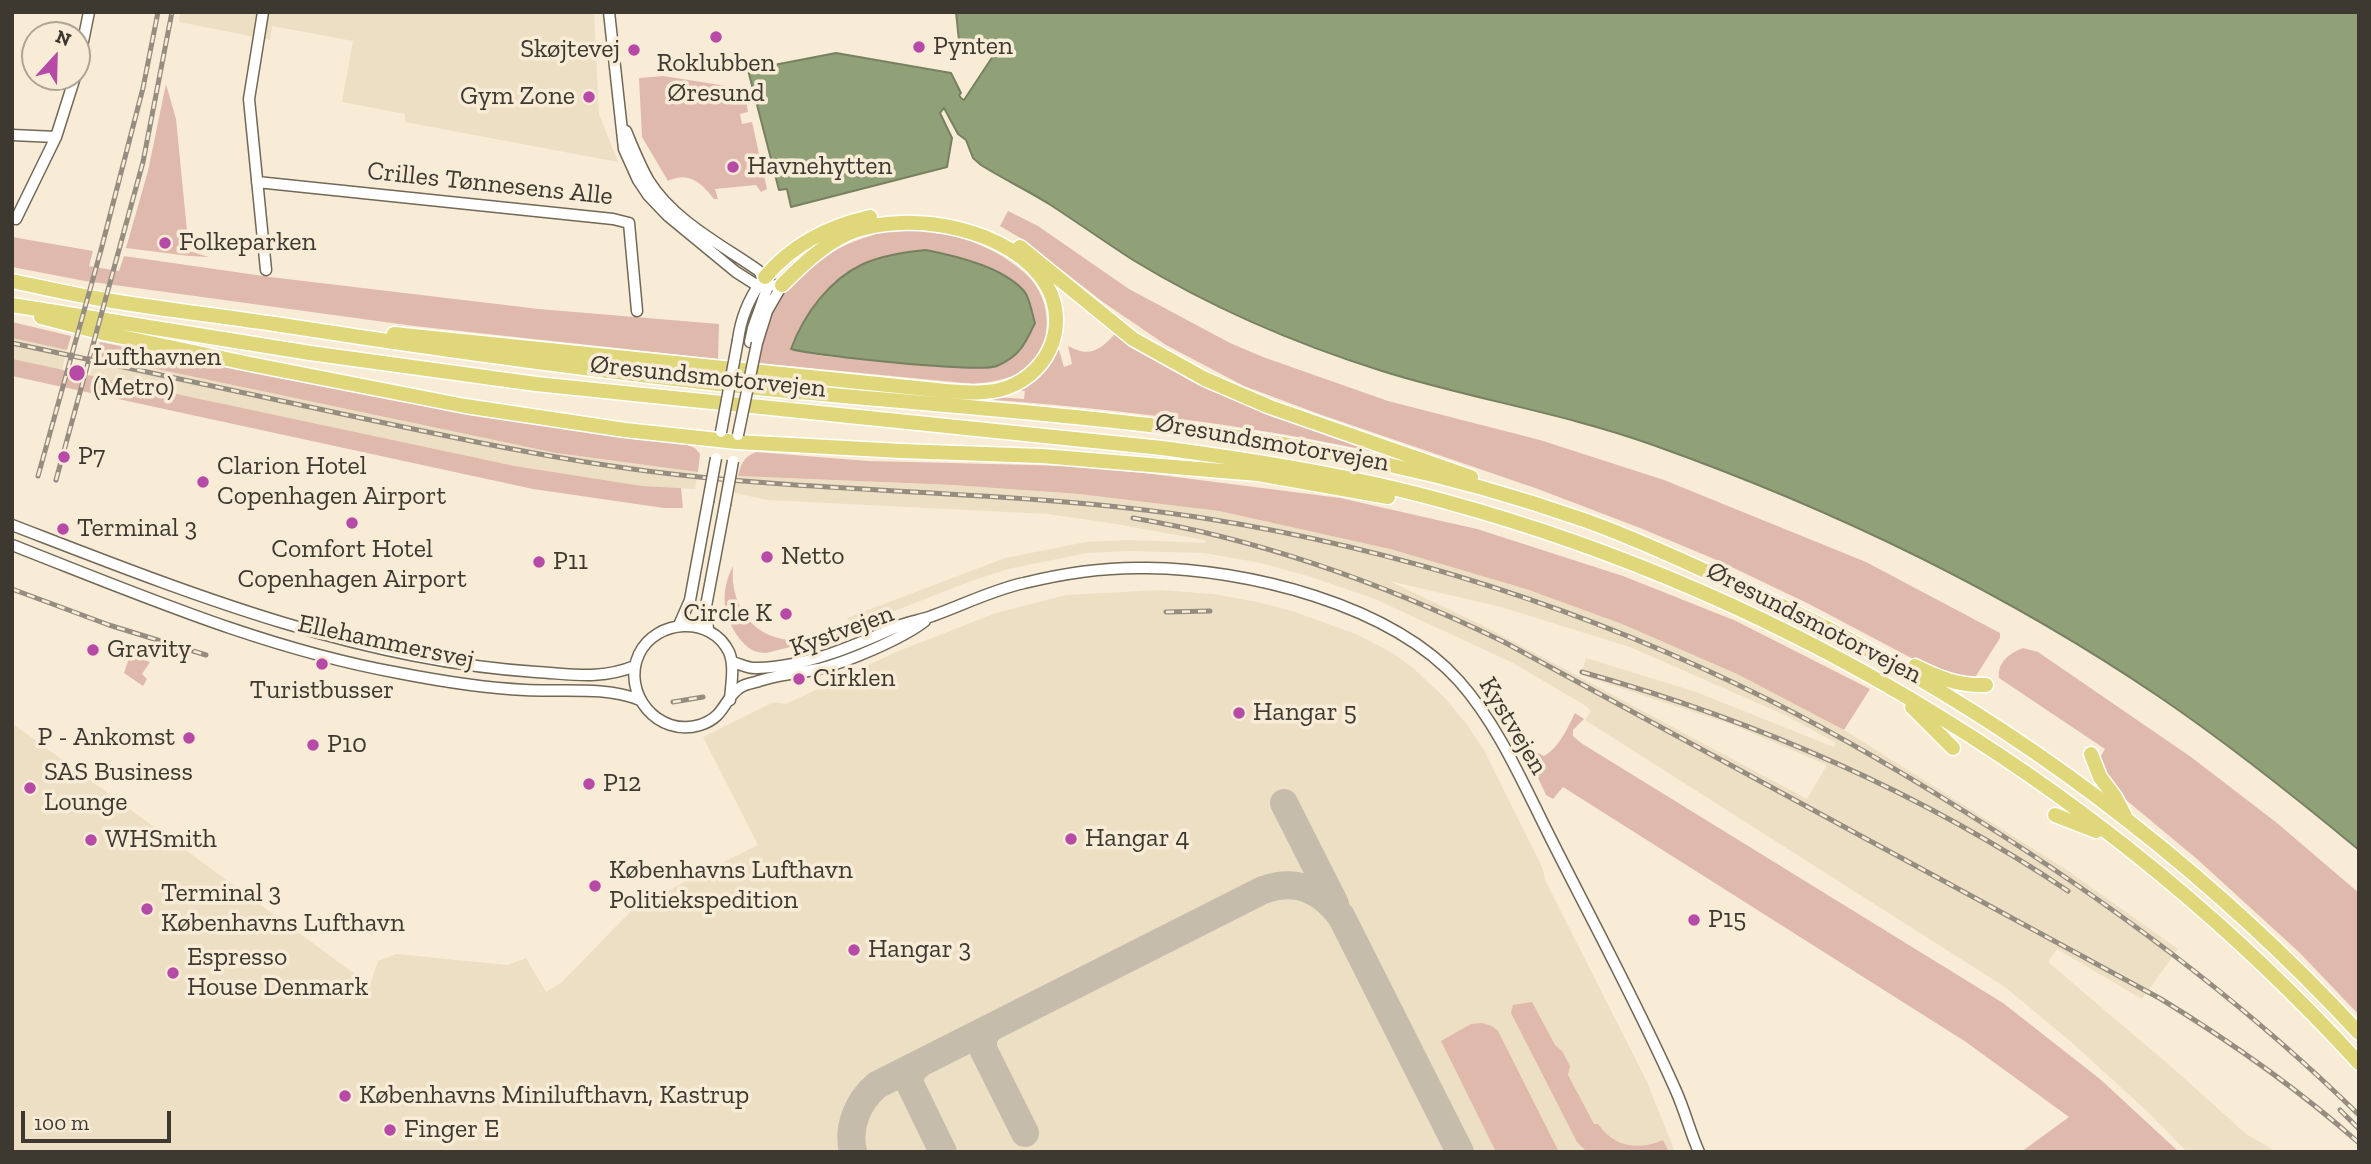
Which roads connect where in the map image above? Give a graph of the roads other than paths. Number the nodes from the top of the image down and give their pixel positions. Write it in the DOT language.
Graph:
graph roads {
  1 [pos="263,12"];
  2 [pos="609,12"];
  3 [pos="71,91"];
  4 [pos="12,135"];
  5 [pos="56,137"];
  6 [pos="257,182"];
  7 [pos="16,219"];
  8 [pos="266,270"];
  9 [pos="12,281"];
  10 [pos="769,284"];
  11 [pos="12,307"];
  12 [pos="637,311"];
  13 [pos="301,328"];
  14 [pos="720,436"];
  15 [pos="737,438"];
  16 [pos="1584,519"];
  17 [pos="1507,520"];
  18 [pos="12,526"];
  19 [pos="12,545"];
  20 [pos="930,617"];
  21 [pos="679,625"];
  22 [pos="708,630"];
  23 [pos="1884,659"];
  24 [pos="732,662"];
  25 [pos="635,666"];
  26 [pos="1886,685"];
  27 [pos="1986,685"];
  28 [pos="730,699"];
  29 [pos="640,700"];
  30 [pos="1953,748"];
  31 [pos="2091,754"];
  32 [pos="2055,815"];
  33 [pos="2127,821"];
  34 [pos="2128,848"];
  35 [pos="2359,1033"];
  36 [pos="2359,1063"];
  37 [pos="1699,1152"];
  1 -- 6 [label="street"];
  2 -- 10 [label="street"];
  3 -- 5 [label="street"];
  4 -- 5 [label="street"];
  5 -- 7 [label="street"];
  6 -- 8 [label="street"];
  6 -- 12 [label="street, Crilles Tønnesens Alle"];
  9 -- 13 [label="highway, Øresundsmotorvejen"];
  10 -- 13 [label="highway"];
  10 -- 14 [label="street, bridge"];
  10 -- 15 [label="street, bridge"];
  10 -- 16 [label="highway"];
  11 -- 14 [label="highway"];
  11 -- 17 [label="highway, Øresundsmotorvejen"];
  13 -- 16 [label="highway, Øresundsmotorvejen"];
  14 -- 15 [label="highway"];
  14 -- 21 [label="street, bridge"];
  15 -- 17 [label="highway"];
  15 -- 22 [label="street, bridge"];
  16 -- 23 [label="highway, Øresundsmotorvejen"];
  17 -- 26 [label="highway, Øresundsmotorvejen"];
  18 -- 25 [label="street, Ellehammersvej"];
  19 -- 29 [label="street, Ellehammersvej"];
  20 -- 24 [label="street, Kystvejen"];
  20 -- 28 [label="street, Kystvejen"];
  20 -- 37 [label="street, Kystvejen"];
  21 -- 22 [label="street"];
  21 -- 25 [label="street"];
  22 -- 24 [label="street"];
  23 -- 27 [label="highway"];
  23 -- 33 [label="highway, Øresundsmotorvejen"];
  24 -- 28 [label="street"];
  25 -- 29 [label="street"];
  26 -- 30 [label="highway"];
  26 -- 34 [label="highway, Øresundsmotorvejen"];
  28 -- 29 [label="street"];
  31 -- 33 [label="highway"];
  32 -- 34 [label="highway"];
  33 -- 35 [label="highway, Øresundsmotorvejen"];
  34 -- 36 [label="highway, Øresundsmotorvejen"];
}
